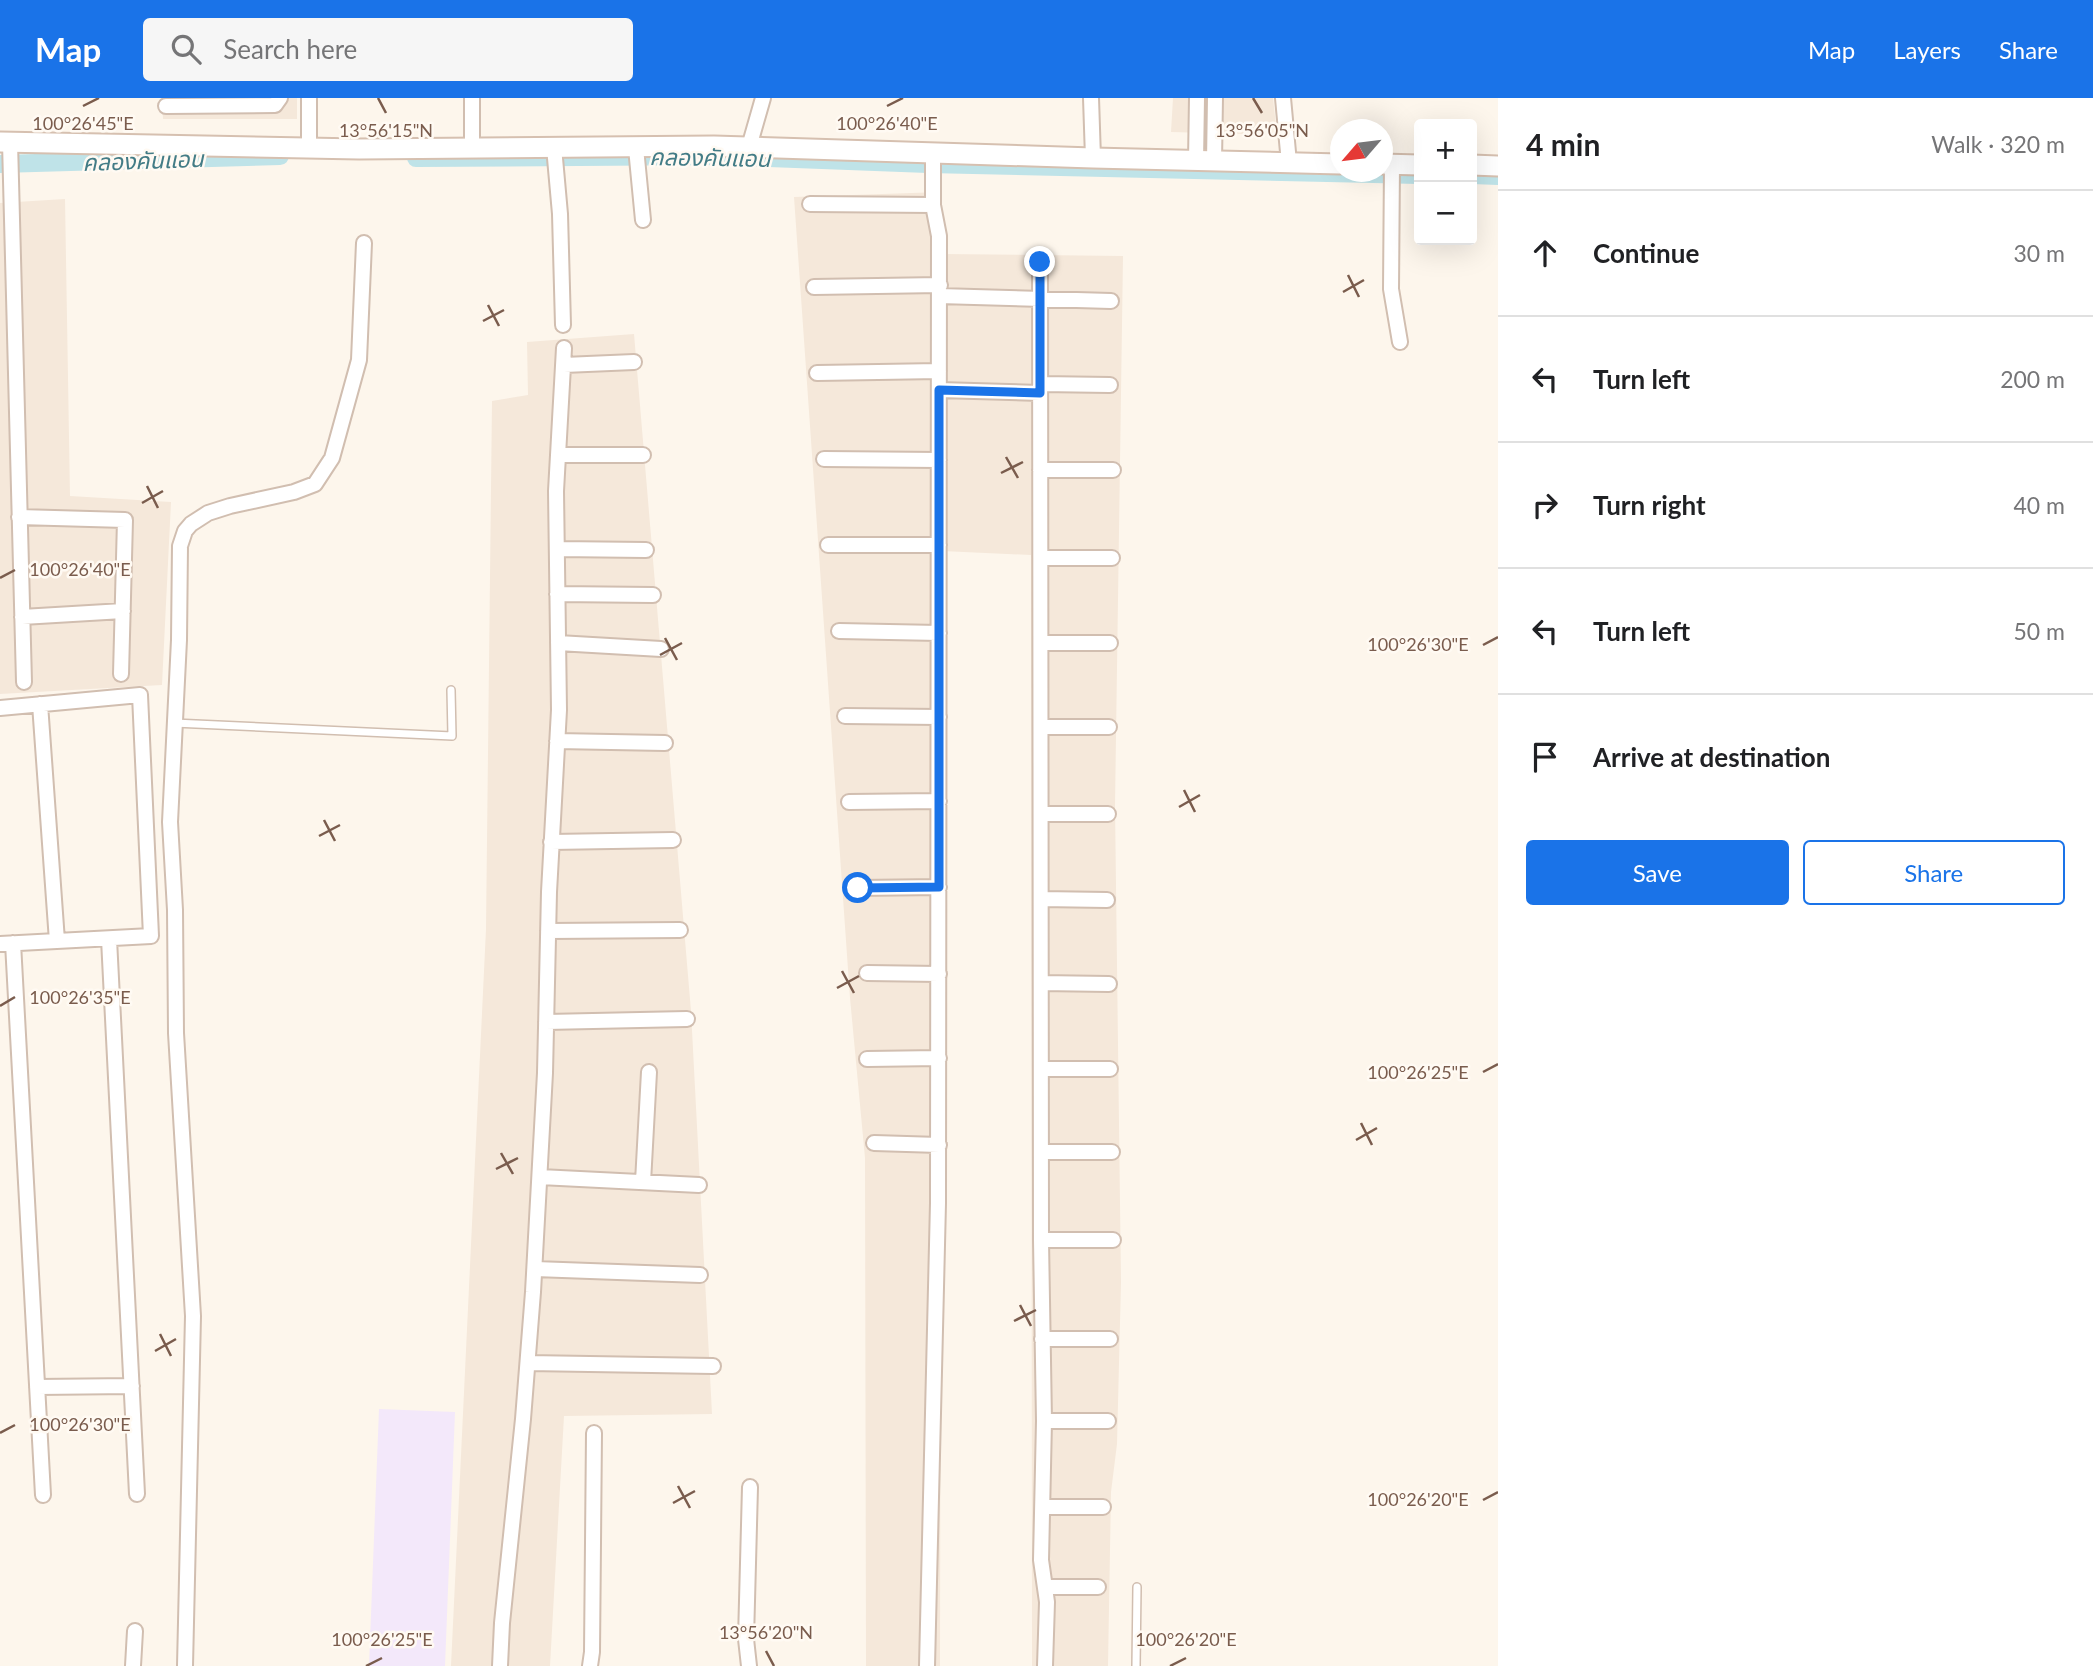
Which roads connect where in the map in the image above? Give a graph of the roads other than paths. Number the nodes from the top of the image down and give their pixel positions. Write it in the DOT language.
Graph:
graph roads {
  1 [pos="281,98"];
  2 [pos="309,98"];
  3 [pos="472,98"];
  4 [pos="763,98"];
  5 [pos="1091,98"];
  6 [pos="1198,98"];
  7 [pos="1215,98"];
  8 [pos="1283,98"];
  9 [pos="166,106"];
  10 [pos="6,142"];
  11 [pos="309,147"];
  12 [pos="554,147"];
  13 [pos="749,147"];
  14 [pos="471,148"];
  15 [pos="636,148"];
  16 [pos="933,158"];
  17 [pos="1093,159"];
  18 [pos="1205,161"];
  19 [pos="1289,163"];
  20 [pos="1330,164"];
  21 [pos="1414,165"];
  22 [pos="1477,165"];
  23 [pos="1393,166"];
  24 [pos="1498,166"];
  25 [pos="1390,182"];
  26 [pos="933,199"];
  27 [pos="810,204"];
  28 [pos="643,220"];
  29 [pos="364,243"];
  30 [pos="1040,262"];
  31 [pos="814,287"];
  32 [pos="939,290"];
  33 [pos="1040,299"];
  34 [pos="1111,301"];
  35 [pos="563,325"];
  36 [pos="1400,342"];
  37 [pos="564,348"];
  38 [pos="634,362"];
  39 [pos="564,365"];
  40 [pos="939,372"];
  41 [pos="817,373"];
  42 [pos="1110,385"];
  43 [pos="1040,388"];
  44 [pos="939,390"];
  45 [pos="558,455"];
  46 [pos="643,455"];
  47 [pos="824,459"];
  48 [pos="939,460"];
  49 [pos="1041,470"];
  50 [pos="1113,470"];
  51 [pos="19,517"];
  52 [pos="828,545"];
  53 [pos="939,545"];
  54 [pos="557,549"];
  55 [pos="646,550"];
  56 [pos="1041,558"];
  57 [pos="1112,558"];
  58 [pos="557,594"];
  59 [pos="653,595"];
  60 [pos="123,611"];
  61 [pos="22,617"];
  62 [pos="839,631"];
  63 [pos="939,633"];
  64 [pos="558,643"];
  65 [pos="1041,643"];
  66 [pos="1110,643"];
  67 [pos="661,649"];
  68 [pos="121,674"];
  69 [pos="24,682"];
  70 [pos="451,690"];
  71 [pos="40,704"];
  72 [pos="0,708"];
  73 [pos="845,716"];
  74 [pos="939,717"];
  75 [pos="174,723"];
  76 [pos="1041,727"];
  77 [pos="1109,727"];
  78 [pos="557,741"];
  79 [pos="665,743"];
  80 [pos="939,801"];
  81 [pos="849,802"];
  82 [pos="1041,814"];
  83 [pos="1108,814"];
  84 [pos="673,840"];
  85 [pos="551,842"];
  86 [pos="939,887"];
  87 [pos="858,888"];
  88 [pos="1041,899"];
  89 [pos="1107,900"];
  90 [pos="680,930"];
  91 [pos="548,931"];
  92 [pos="109,939"];
  93 [pos="57,941"];
  94 [pos="7,944"];
  95 [pos="867,973"];
  96 [pos="939,974"];
  97 [pos="1041,984"];
  98 [pos="1109,984"];
  99 [pos="687,1019"];
  100 [pos="546,1022"];
  101 [pos="939,1058"];
  102 [pos="867,1059"];
  103 [pos="1041,1069"];
  104 [pos="1110,1069"];
  105 [pos="649,1072"];
  106 [pos="874,1143"];
  107 [pos="939,1144"];
  108 [pos="1041,1152"];
  109 [pos="1112,1152"];
  110 [pos="540,1177"];
  111 [pos="643,1182"];
  112 [pos="699,1185"];
  113 [pos="1041,1240"];
  114 [pos="1113,1240"];
  115 [pos="535,1269"];
  116 [pos="700,1275"];
  117 [pos="1042,1339"];
  118 [pos="1110,1339"];
  119 [pos="528,1363"];
  120 [pos="713,1366"];
  121 [pos="132,1386"];
  122 [pos="37,1387"];
  123 [pos="1044,1421"];
  124 [pos="1108,1421"];
  125 [pos="594,1433"];
  126 [pos="750,1487"];
  127 [pos="137,1494"];
  128 [pos="43,1496"];
  129 [pos="1043,1507"];
  130 [pos="1103,1507"];
  131 [pos="1045,1587"];
  132 [pos="1098,1587"];
  133 [pos="1137,1587"];
  134 [pos="135,1631"];
  135 [pos="132,1666"];
  136 [pos="185,1666"];
  137 [pos="500,1666"];
  138 [pos="590,1666"];
  139 [pos="749,1666"];
  140 [pos="927,1666"];
  141 [pos="1045,1666"];
  142 [pos="1136,1666"];
  1 -- 9 [label="street"];
  2 -- 11 [label="street"];
  3 -- 14 [label="street"];
  4 -- 13 [label="street"];
  5 -- 17 [label="street"];
  6 -- 18 [label="street"];
  7 -- 18 [label="street"];
  8 -- 19 [label="street"];
  10 -- 11 [label="street"];
  10 -- 51 [label="street"];
  11 -- 14 [label="street"];
  12 -- 14 [label="street"];
  12 -- 15 [label="street"];
  12 -- 35 [label="street"];
  13 -- 15 [label="street"];
  13 -- 16 [label="street"];
  15 -- 28 [label="street"];
  16 -- 17 [label="street"];
  16 -- 26 [label="street"];
  17 -- 18 [label="street"];
  18 -- 19 [label="street"];
  19 -- 20 [label="street"];
  21 -- 23 [label="street"];
  22 -- 24 [label="street"];
  25 -- 36 [label="street"];
  26 -- 27 [label="street"];
  26 -- 32 [label="street"];
  29 -- 75 [label="street"];
  30 -- 33 [label="street"];
  31 -- 32 [label="street"];
  32 -- 33 [label="street"];
  32 -- 40 [label="street"];
  33 -- 34 [label="street"];
  33 -- 43 [label="street"];
  37 -- 39 [label="street"];
  38 -- 39 [label="street"];
  39 -- 45 [label="street"];
  40 -- 41 [label="street"];
  40 -- 44 [label="street"];
  42 -- 43 [label="street"];
  43 -- 44 [label="street"];
  43 -- 49 [label="street"];
  44 -- 48 [label="street"];
  45 -- 46 [label="street"];
  45 -- 54 [label="street"];
  47 -- 48 [label="street"];
  48 -- 53 [label="street"];
  49 -- 50 [label="street"];
  49 -- 56 [label="street"];
  51 -- 60 [label="street"];
  51 -- 61 [label="street"];
  52 -- 53 [label="street"];
  53 -- 63 [label="street"];
  54 -- 55 [label="street"];
  54 -- 58 [label="street"];
  56 -- 57 [label="street"];
  56 -- 65 [label="street"];
  58 -- 59 [label="street"];
  58 -- 64 [label="street"];
  60 -- 61 [label="street"];
  60 -- 68 [label="street"];
  61 -- 69 [label="street"];
  62 -- 63 [label="street"];
  63 -- 74 [label="street"];
  64 -- 67 [label="street"];
  64 -- 78 [label="street"];
  65 -- 66 [label="street"];
  65 -- 76 [label="street"];
  70 -- 75 [label="lane"];
  71 -- 72 [label="street"];
  71 -- 92 [label="street"];
  71 -- 93 [label="street"];
  73 -- 74 [label="street"];
  74 -- 80 [label="street"];
  75 -- 136 [label="street"];
  76 -- 77 [label="street"];
  76 -- 82 [label="street"];
  78 -- 79 [label="street"];
  78 -- 85 [label="street"];
  80 -- 81 [label="street"];
  80 -- 86 [label="street"];
  82 -- 83 [label="street"];
  82 -- 88 [label="street"];
  84 -- 85 [label="street"];
  85 -- 91 [label="street"];
  86 -- 87 [label="street"];
  86 -- 96 [label="street"];
  88 -- 89 [label="street"];
  88 -- 97 [label="street"];
  90 -- 91 [label="street"];
  91 -- 100 [label="street"];
  92 -- 93 [label="street"];
  92 -- 121 [label="street"];
  93 -- 94 [label="street"];
  94 -- 122 [label="street"];
  95 -- 96 [label="street"];
  96 -- 101 [label="street"];
  97 -- 98 [label="street"];
  97 -- 103 [label="street"];
  99 -- 100 [label="street"];
  100 -- 110 [label="street"];
  101 -- 102 [label="street"];
  101 -- 107 [label="street"];
  103 -- 104 [label="street"];
  103 -- 108 [label="street"];
  105 -- 111 [label="street"];
  106 -- 107 [label="street"];
  107 -- 140 [label="street"];
  108 -- 109 [label="street"];
  108 -- 113 [label="street"];
  110 -- 111 [label="street"];
  110 -- 115 [label="street"];
  111 -- 112 [label="street"];
  113 -- 114 [label="street"];
  113 -- 117 [label="street"];
  115 -- 116 [label="street"];
  115 -- 119 [label="street"];
  117 -- 118 [label="street"];
  117 -- 123 [label="street"];
  119 -- 120 [label="street"];
  119 -- 137 [label="street"];
  121 -- 122 [label="street"];
  121 -- 127 [label="street"];
  122 -- 128 [label="street"];
  123 -- 124 [label="street"];
  123 -- 129 [label="street"];
  125 -- 138 [label="street"];
  126 -- 139 [label="street"];
  129 -- 130 [label="street"];
  129 -- 131 [label="street"];
  131 -- 132 [label="street"];
  131 -- 141 [label="street"];
  133 -- 142 [label="lane"];
  134 -- 135 [label="street"];
}
